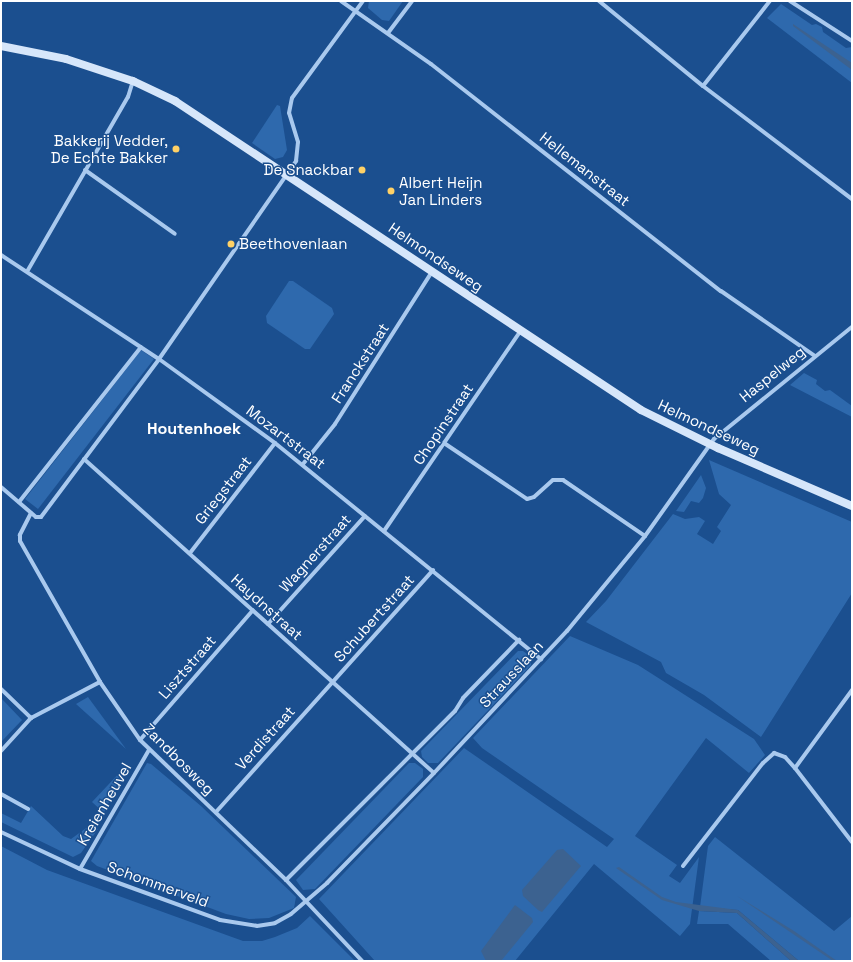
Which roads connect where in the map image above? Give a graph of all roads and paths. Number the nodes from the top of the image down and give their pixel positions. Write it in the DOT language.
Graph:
graph roads {
  1 [pos="341,1"];
  2 [pos="363,1"];
  3 [pos="412,1"];
  4 [pos="599,1"];
  5 [pos="770,1"];
  6 [pos="790,1"];
  7 [pos="356,12"];
  8 [pos="388,34"];
  9 [pos="852,41"];
  10 [pos="1,46"];
  11 [pos="133,81"];
  12 [pos="703,86"];
  13 [pos="85,170"];
  14 [pos="288,176"];
  15 [pos="852,199"];
  16 [pos="175,234"];
  17 [pos="1,254"];
  18 [pos="28,270"];
  19 [pos="432,272"];
  20 [pos="852,327"];
  21 [pos="521,330"];
  22 [pos="140,347"];
  23 [pos="815,356"];
  24 [pos="159,359"];
  25 [pos="275,442"];
  26 [pos="444,443"];
  27 [pos="710,445"];
  28 [pos="84,459"];
  29 [pos="303,464"];
  30 [pos="1,487"];
  31 [pos="19,502"];
  32 [pos="852,506"];
  33 [pos="31,513"];
  34 [pos="365,516"];
  35 [pos="384,531"];
  36 [pos="645,536"];
  37 [pos="190,553"];
  38 [pos="433,570"];
  39 [pos="253,610"];
  40 [pos="268,624"];
  41 [pos="519,640"];
  42 [pos="541,659"];
  43 [pos="333,681"];
  44 [pos="100,682"];
  45 [pos="1,689"];
  46 [pos="852,690"];
  47 [pos="30,718"];
  48 [pos="140,740"];
  49 [pos="149,750"];
  50 [pos="1,751"];
  51 [pos="413,753"];
  52 [pos="795,768"];
  53 [pos="434,773"];
  54 [pos="1,794"];
  55 [pos="28,809"];
  56 [pos="216,812"];
  57 [pos="1,832"];
  58 [pos="852,842"];
  59 [pos="683,866"];
  60 [pos="80,869"];
  61 [pos="286,880"];
  62 [pos="307,902"];
  63 [pos="362,961"];
  1 -- 7 [label="street, Hellemanstraat"];
  2 -- 7 [label="street"];
  3 -- 8 [label="street"];
  4 -- 12 [label="street"];
  5 -- 12 [label="street"];
  6 -- 9 [label="street"];
  7 -- 8 [label="street, Hellemanstraat"];
  7 -- 14 [label="street"];
  8 -- 23 [label="street, Hellemanstraat"];
  10 -- 11 [label="street, Helmondseweg"];
  11 -- 13 [label="street"];
  11 -- 14 [label="street, Helmondseweg"];
  12 -- 15 [label="street"];
  13 -- 16 [label="street"];
  13 -- 18 [label="street"];
  14 -- 19 [label="street, Helmondseweg"];
  14 -- 24 [label="street"];
  17 -- 18 [label="street, Mozartstraat"];
  18 -- 22 [label="street, Mozartstraat"];
  19 -- 21 [label="street, Helmondseweg"];
  19 -- 29 [label="street, Franckstraat"];
  20 -- 23 [label="street, Haspelweg"];
  21 -- 26 [label="street, Chopinstraat"];
  21 -- 27 [label="street, Helmondseweg"];
  22 -- 24 [label="street, Mozartstraat"];
  22 -- 31 [label="street"];
  23 -- 27 [label="street, Haspelweg"];
  24 -- 25 [label="street, Mozartstraat"];
  24 -- 28 [label="street"];
  25 -- 29 [label="street, Mozartstraat"];
  25 -- 37 [label="street, Griegstraat"];
  26 -- 35 [label="street, Chopinstraat"];
  26 -- 36 [label="street"];
  27 -- 32 [label="street, Helmondseweg"];
  27 -- 36 [label="street, Strausslaan"];
  28 -- 33 [label="street"];
  28 -- 37 [label="street, Haydnstraat"];
  29 -- 34 [label="street, Mozartstraat"];
  30 -- 31 [label="street"];
  31 -- 33 [label="street"];
  33 -- 44 [label="street, Zandbosweg"];
  34 -- 35 [label="street, Mozartstraat"];
  34 -- 40 [label="street, Wagnerstraat"];
  35 -- 38 [label="street, Mozartstraat"];
  36 -- 42 [label="street, Strausslaan"];
  37 -- 39 [label="street, Haydnstraat"];
  38 -- 41 [label="street, Mozartstraat"];
  38 -- 43 [label="street, Schubertstraat"];
  39 -- 40 [label="street, Haydnstraat"];
  39 -- 48 [label="street, Lisztstraat"];
  40 -- 43 [label="street, Haydnstraat"];
  41 -- 42 [label="street, Mozartstraat"];
  41 -- 51 [label="street, Strausslaan"];
  42 -- 53 [label="street, Strausslaan"];
  43 -- 51 [label="street, Haydnstraat"];
  43 -- 56 [label="street, Verdistraat"];
  44 -- 47 [label="street"];
  44 -- 48 [label="street, Zandbosweg"];
  45 -- 47 [label="street"];
  46 -- 52 [label="street"];
  47 -- 50 [label="street"];
  48 -- 49 [label="street, Zandbosweg"];
  49 -- 56 [label="street, Zandbosweg"];
  49 -- 60 [label="street, Kreienheuvel"];
  51 -- 53 [label="street, Haydnstraat"];
  51 -- 61 [label="street, Strausslaan"];
  52 -- 58 [label="street"];
  52 -- 59 [label="street"];
  53 -- 62 [label="street, Strausslaan"];
  54 -- 55 [label="street"];
  56 -- 61 [label="street, Zandbosweg"];
  57 -- 60 [label="street, Schommerveld"];
  60 -- 62 [label="street, Schommerveld"];
  61 -- 62 [label="street, Zandbosweg"];
  62 -- 63 [label="street, Zandbosweg"];
}
